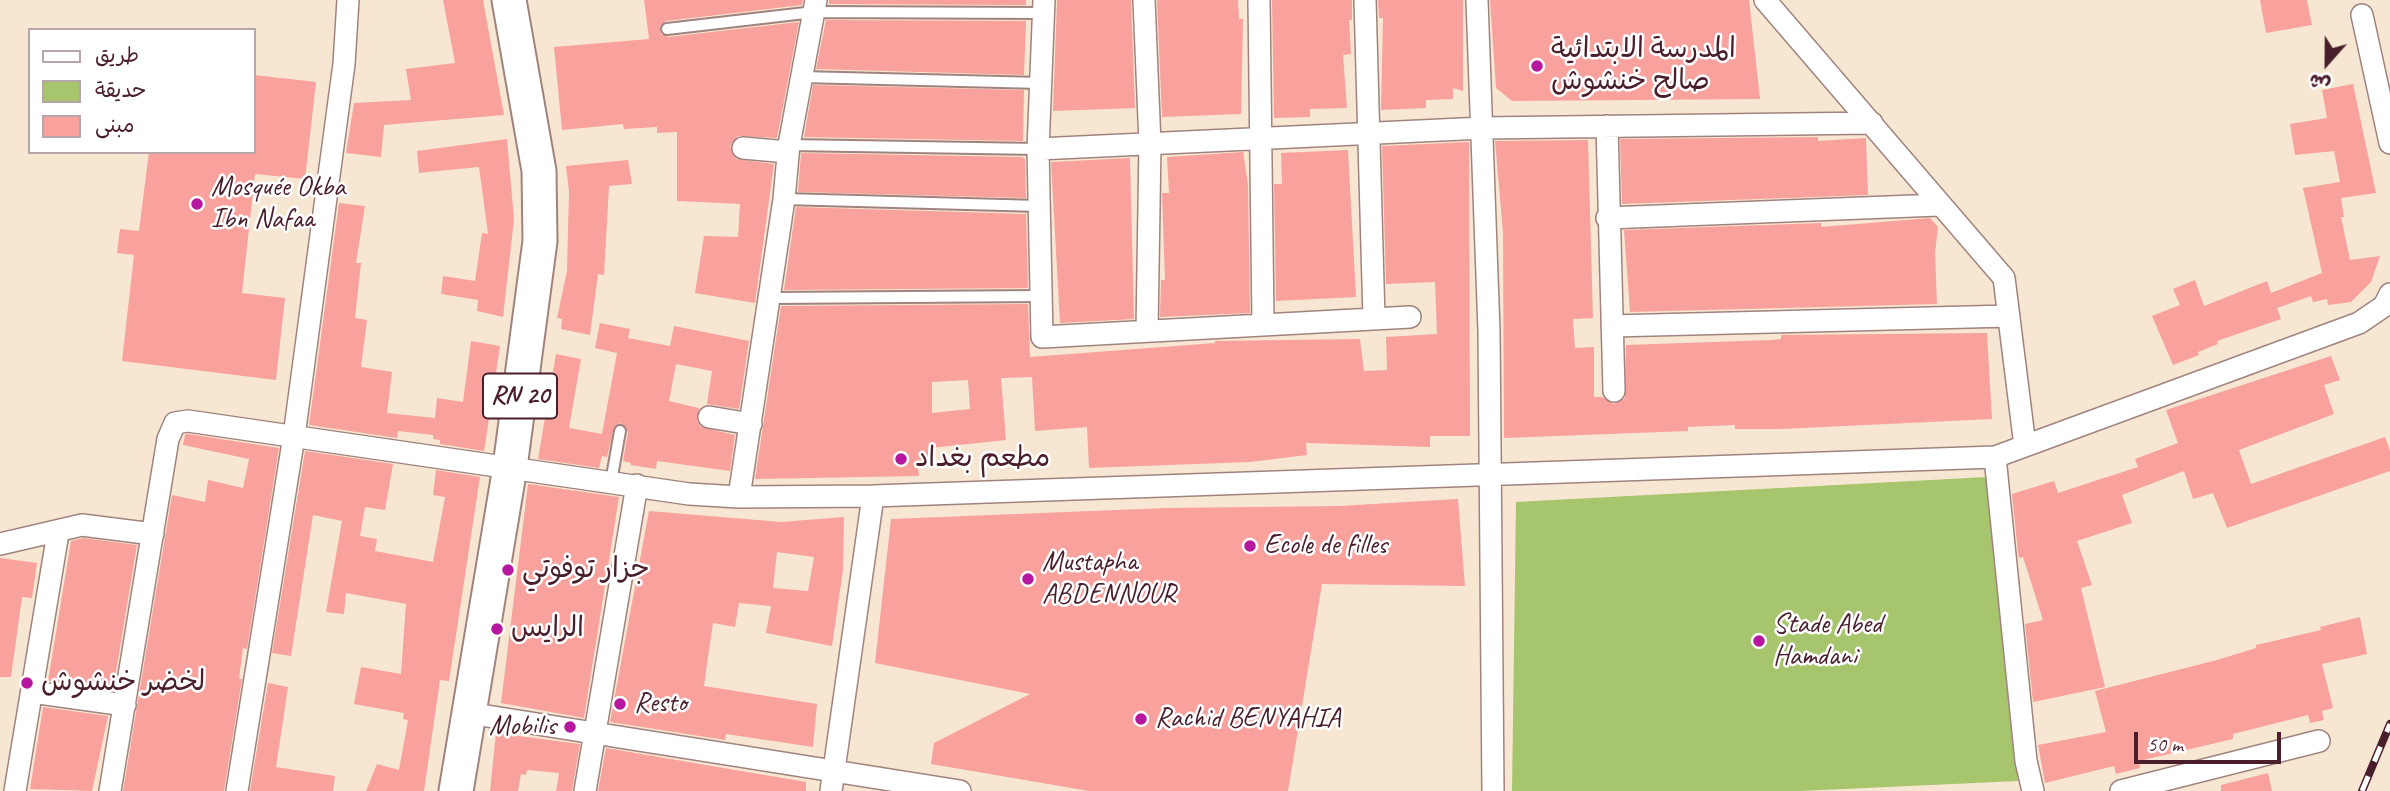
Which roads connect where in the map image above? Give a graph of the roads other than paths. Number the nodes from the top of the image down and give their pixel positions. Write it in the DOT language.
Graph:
graph roads {
  1 [pos="348,0"];
  2 [pos="509,0"];
  3 [pos="1144,0"];
  4 [pos="1259,0"];
  5 [pos="1365,0"];
  6 [pos="1478,0"];
  7 [pos="1765,0"];
  8 [pos="815,6"];
  9 [pos="1044,6"];
  10 [pos="2362,15"];
  11 [pos="667,29"];
  12 [pos="802,78"];
  13 [pos="1041,83"];
  14 [pos="1872,123"];
  15 [pos="1607,126"];
  16 [pos="1483,128"];
  17 [pos="1369,133"];
  18 [pos="1262,138"];
  19 [pos="1150,144"];
  20 [pos="2390,144"];
  21 [pos="743,148"];
  22 [pos="788,149"];
  23 [pos="1038,149"];
  24 [pos="784,198"];
  25 [pos="1940,205"];
  26 [pos="1040,206"];
  27 [pos="1607,218"];
  28 [pos="2390,294"];
  29 [pos="1041,296"];
  30 [pos="770,298"];
  31 [pos="2009,316"];
  32 [pos="1410,317"];
  33 [pos="1374,319"];
  34 [pos="1263,324"];
  35 [pos="1612,326"];
  36 [pos="1147,330"];
  37 [pos="1614,391"];
  38 [pos="709,417"];
  39 [pos="751,424"];
  40 [pos="620,431"];
  41 [pos="294,436"];
  42 [pos="2025,446"];
  43 [pos="1995,457"];
  44 [pos="510,467"];
  45 [pos="1489,474"];
  46 [pos="611,482"];
  47 [pos="637,485"];
  48 [pos="873,496"];
  49 [pos="739,497"];
  50 [pos="58,533"];
  51 [pos="152,534"];
  52 [pos="0,544"];
  53 [pos="32,692"];
  54 [pos="125,705"];
  55 [pos="468,713"];
  56 [pos="595,734"];
  57 [pos="2319,741"];
  58 [pos="832,781"];
  59 [pos="15,791"];
  60 [pos="110,791"];
  61 [pos="237,791"];
  62 [pos="456,791"];
  63 [pos="585,791"];
  64 [pos="960,791"];
  65 [pos="1493,791"];
  66 [pos="2034,791"];
  67 [pos="2121,791"];
  1 -- 41 [label="street"];
  2 -- 44 [label="main road, RN 20"];
  3 -- 19 [label="street"];
  4 -- 18 [label="street"];
  5 -- 17 [label="street"];
  6 -- 16 [label="street"];
  7 -- 14 [label="street"];
  8 -- 9 [label="lane"];
  8 -- 11 [label="lane"];
  8 -- 12 [label="street"];
  9 -- 13 [label="street"];
  10 -- 20 [label="street"];
  12 -- 13 [label="lane"];
  12 -- 22 [label="street"];
  13 -- 23 [label="street"];
  14 -- 15 [label="street"];
  14 -- 25 [label="street"];
  15 -- 16 [label="street"];
  15 -- 27 [label="street"];
  16 -- 17 [label="street"];
  16 -- 45 [label="street"];
  17 -- 18 [label="street"];
  17 -- 33 [label="street"];
  18 -- 19 [label="street"];
  18 -- 34 [label="street"];
  19 -- 23 [label="street"];
  19 -- 36 [label="street"];
  21 -- 22 [label="street"];
  22 -- 23 [label="lane"];
  22 -- 24 [label="street"];
  23 -- 26 [label="street"];
  24 -- 26 [label="lane"];
  24 -- 30 [label="street"];
  25 -- 27 [label="street"];
  25 -- 31 [label="street"];
  26 -- 29 [label="street"];
  27 -- 35 [label="street"];
  28 -- 42 [label="street"];
  29 -- 30 [label="lane"];
  29 -- 36 [label="street"];
  30 -- 39 [label="street"];
  31 -- 35 [label="street"];
  31 -- 42 [label="street"];
  32 -- 33 [label="street"];
  33 -- 34 [label="street"];
  34 -- 36 [label="street"];
  35 -- 37 [label="street"];
  38 -- 39 [label="street"];
  39 -- 49 [label="street"];
  40 -- 46 [label="lane"];
  41 -- 44 [label="street"];
  41 -- 51 [label="street"];
  41 -- 61 [label="street"];
  42 -- 43 [label="street"];
  43 -- 45 [label="street"];
  43 -- 66 [label="street"];
  44 -- 46 [label="street"];
  44 -- 55 [label="main road, RN 20"];
  45 -- 48 [label="street"];
  45 -- 65 [label="street"];
  46 -- 47 [label="street"];
  47 -- 49 [label="street"];
  47 -- 56 [label="street"];
  48 -- 49 [label="street"];
  48 -- 58 [label="street"];
  50 -- 51 [label="street"];
  50 -- 52 [label="street"];
  50 -- 53 [label="street"];
  51 -- 54 [label="street"];
  53 -- 54 [label="street"];
  53 -- 59 [label="street"];
  54 -- 60 [label="street"];
  55 -- 56 [label="street"];
  55 -- 62 [label="main road, RN 20"];
  56 -- 58 [label="street"];
  56 -- 63 [label="street"];
  57 -- 67 [label="street"];
  58 -- 64 [label="street"];
}
